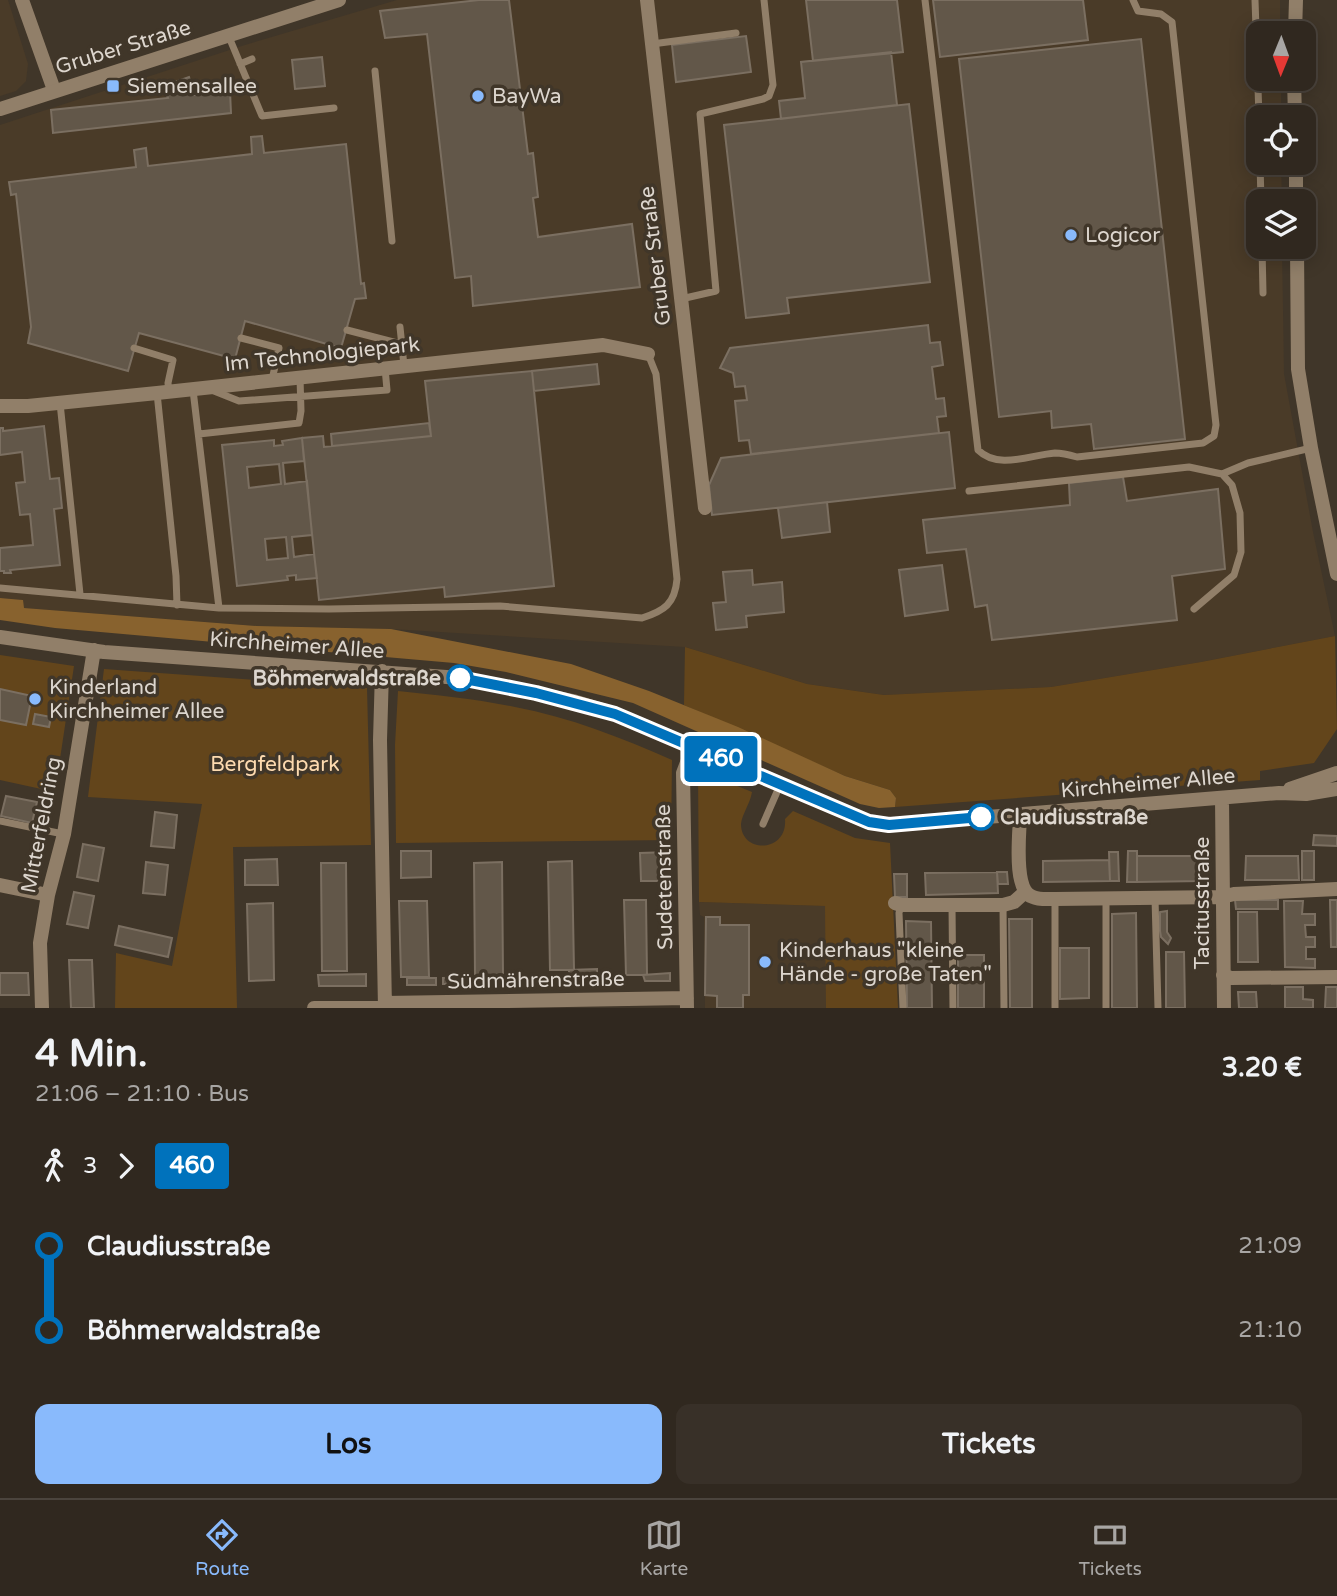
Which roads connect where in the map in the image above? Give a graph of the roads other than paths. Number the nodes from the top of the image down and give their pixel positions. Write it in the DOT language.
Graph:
graph roads {
  1 [pos="22,0"];
  2 [pos="339,0"];
  3 [pos="647,0"];
  4 [pos="764,0"];
  5 [pos="925,0"];
  6 [pos="1133,0"];
  7 [pos="1255,0"];
  8 [pos="1296,0"];
  9 [pos="308,4"];
  10 [pos="1295,21"];
  11 [pos="736,33"];
  12 [pos="229,37"];
  13 [pos="651,44"];
  14 [pos="252,59"];
  15 [pos="240,64"];
  16 [pos="375,71"];
  17 [pos="54,90"];
  18 [pos="1259,105"];
  19 [pos="334,108"];
  20 [pos="0,109"];
  21 [pos="392,241"];
  22 [pos="1262,259"];
  23 [pos="1297,259"];
  24 [pos="1263,293"];
  25 [pos="681,299"];
  26 [pos="400,327"];
  27 [pos="347,330"];
  28 [pos="241,338"];
  29 [pos="401,344"];
  30 [pos="134,348"];
  31 [pos="648,354"];
  32 [pos="404,366"];
  33 [pos="385,368"];
  34 [pos="300,377"];
  35 [pos="272,380"];
  36 [pos="199,388"];
  37 [pos="163,392"];
  38 [pos="302,397"];
  39 [pos="60,403"];
  40 [pos="0,406"];
  41 [pos="199,434"];
  42 [pos="1311,447"];
  43 [pos="1222,474"];
  44 [pos="969,491"];
  45 [pos="705,508"];
  46 [pos="1337,574"];
  47 [pos="0,588"];
  48 [pos="80,594"];
  49 [pos="177,605"];
  50 [pos="219,608"];
  51 [pos="1194,609"];
  52 [pos="0,637"];
  53 [pos="93,650"];
  54 [pos="382,671"];
  55 [pos="693,747"];
  56 [pos="1337,773"];
  57 [pos="780,785"];
  58 [pos="1337,789"];
  59 [pos="1279,793"];
  60 [pos="1223,798"];
  61 [pos="1020,814"];
  62 [pos="0,821"];
  63 [pos="764,824"];
  64 [pos="64,834"];
  65 [pos="0,885"];
  66 [pos="1337,889"];
  67 [pos="1025,892"];
  68 [pos="48,895"];
  69 [pos="1222,897"];
  70 [pos="1155,898"];
  71 [pos="1055,899"];
  72 [pos="1106,899"];
  73 [pos="898,904"];
  74 [pos="952,905"];
  75 [pos="1003,905"];
  76 [pos="1223,975"];
  77 [pos="1337,976"];
  78 [pos="687,1003"];
  79 [pos="385,1005"];
  80 [pos="42,1008"];
  81 [pos="314,1008"];
  82 [pos="902,1008"];
  83 [pos="953,1008"];
  84 [pos="1004,1008"];
  85 [pos="1055,1008"];
  86 [pos="1106,1008"];
  87 [pos="1158,1008"];
  88 [pos="1224,1008"];
  1 -- 17 [label="street"];
  2 -- 9 [label="street, Gruber Straße"];
  3 -- 13 [label="street, Gruber Straße"];
  4 -- 25 [label="lane"];
  5 -- 6 [label="lane"];
  7 -- 18 [label="lane"];
  8 -- 10 [label="street"];
  9 -- 12 [label="street, Gruber Straße"];
  11 -- 13 [label="lane"];
  12 -- 15 [label="lane"];
  12 -- 17 [label="street, Gruber Straße"];
  13 -- 25 [label="street, Gruber Straße"];
  14 -- 15 [label="lane"];
  15 -- 19 [label="lane"];
  16 -- 21 [label="lane"];
  17 -- 20 [label="street, Gruber Straße"];
  22 -- 24 [label="lane"];
  23 -- 42 [label="street"];
  25 -- 45 [label="street, Gruber Straße"];
  26 -- 29 [label="lane"];
  27 -- 29 [label="lane"];
  28 -- 35 [label="lane"];
  29 -- 32 [label="lane"];
  30 -- 37 [label="lane"];
  31 -- 32 [label="street, Im Technologiepark"];
  31 -- 50 [label="lane"];
  32 -- 33 [label="street, Im Technologiepark"];
  33 -- 34 [label="street, Im Technologiepark"];
  33 -- 38 [label="lane"];
  34 -- 35 [label="street, Im Technologiepark"];
  34 -- 38 [label="lane"];
  35 -- 36 [label="street, Im Technologiepark"];
  36 -- 37 [label="street, Im Technologiepark"];
  36 -- 38 [label="lane"];
  36 -- 41 [label="lane"];
  37 -- 39 [label="street, Im Technologiepark"];
  37 -- 49 [label="lane"];
  38 -- 41 [label="lane"];
  39 -- 40 [label="street, Im Technologiepark"];
  39 -- 48 [label="lane"];
  41 -- 50 [label="lane"];
  42 -- 43 [label="lane"];
  42 -- 46 [label="street"];
  43 -- 44 [label="lane"];
  43 -- 51 [label="lane"];
  47 -- 48 [label="lane"];
  48 -- 49 [label="lane"];
  49 -- 50 [label="lane"];
  52 -- 53 [label="street, Kirchheimer Allee"];
  53 -- 54 [label="street, Kirchheimer Allee"];
  53 -- 64 [label="street, Mitterfeldring"];
  54 -- 55 [label="street, Kirchheimer Allee"];
  54 -- 79 [label="street"];
  55 -- 57 [label="street, Kirchheimer Allee"];
  55 -- 78 [label="street, Sudetenstraße"];
  56 -- 59 [label="street, Kirchheimer Allee"];
  57 -- 61 [label="street, Kirchheimer Allee"];
  57 -- 63 [label="lane"];
  58 -- 59 [label="street, Kirchheimer Allee"];
  59 -- 60 [label="street, Kirchheimer Allee"];
  60 -- 61 [label="street, Kirchheimer Allee"];
  60 -- 69 [label="street, Tacitusstraße"];
  61 -- 67 [label="street"];
  62 -- 64 [label="lane"];
  64 -- 68 [label="street, Mitterfeldring"];
  65 -- 68 [label="street"];
  66 -- 69 [label="street"];
  67 -- 71 [label="street"];
  67 -- 75 [label="street"];
  68 -- 80 [label="street, Mitterfeldring"];
  69 -- 70 [label="street"];
  69 -- 76 [label="street, Tacitusstraße"];
  70 -- 72 [label="street"];
  70 -- 87 [label="lane"];
  71 -- 72 [label="street"];
  71 -- 85 [label="lane"];
  72 -- 86 [label="lane"];
  73 -- 74 [label="street"];
  73 -- 82 [label="lane"];
  74 -- 75 [label="street"];
  74 -- 83 [label="lane"];
  75 -- 84 [label="lane"];
  76 -- 77 [label="street"];
  76 -- 88 [label="street, Tacitusstraße"];
  78 -- 79 [label="street, Südmährenstraße"];
  79 -- 81 [label="street, Südmährenstraße"];
}
